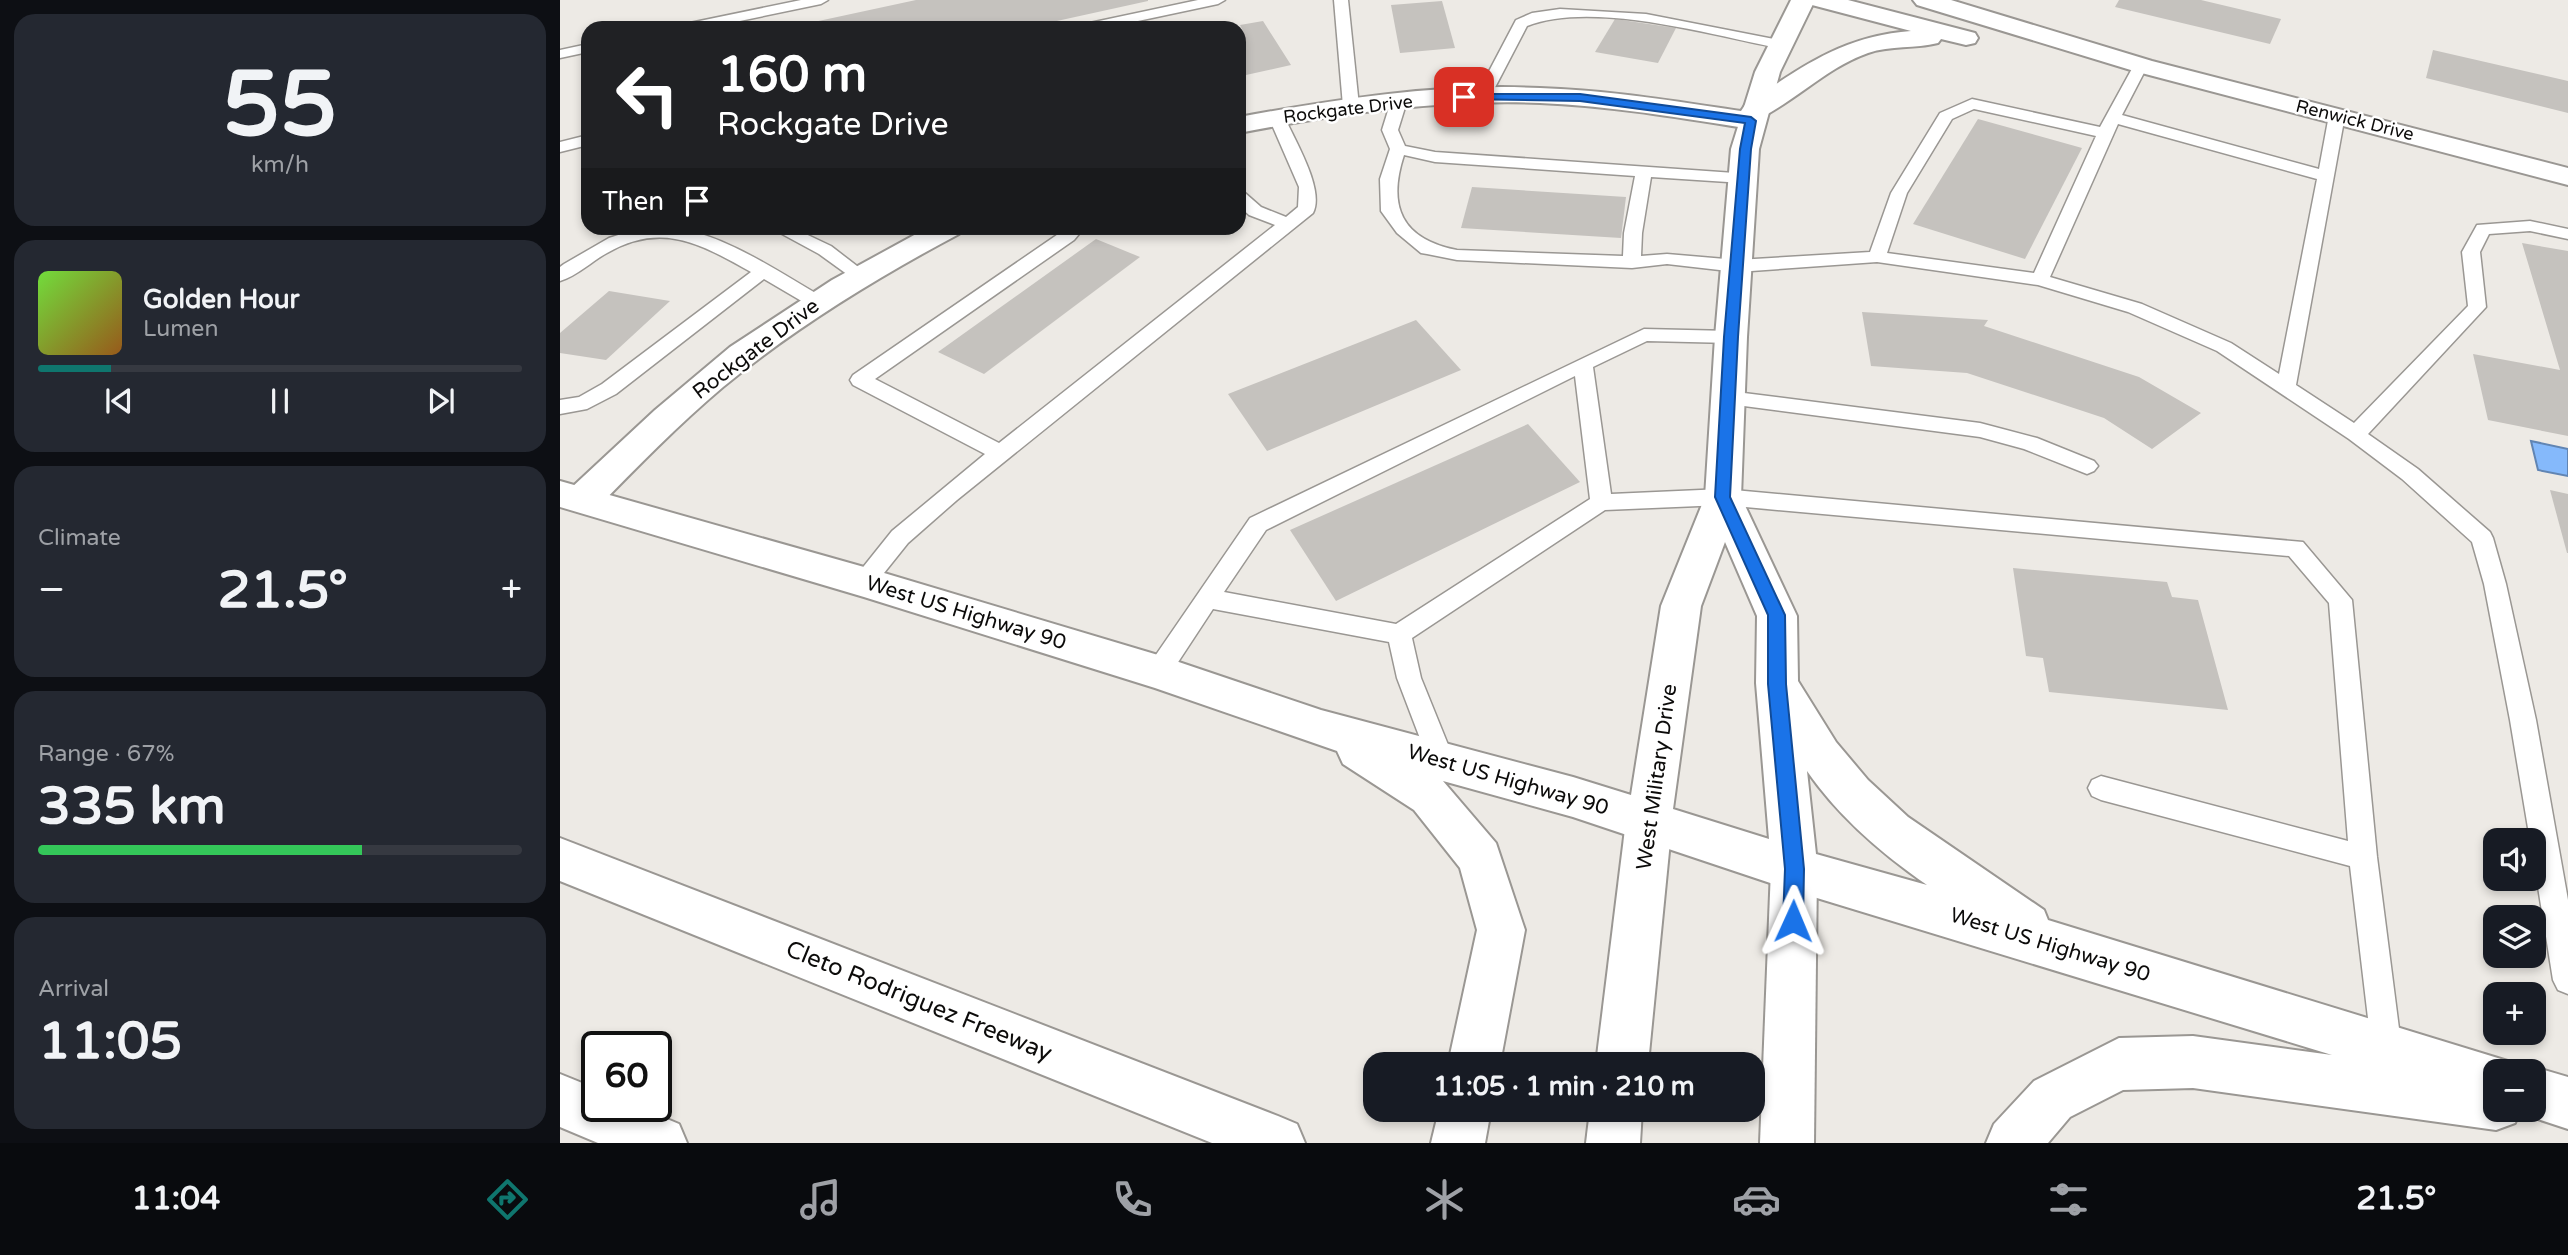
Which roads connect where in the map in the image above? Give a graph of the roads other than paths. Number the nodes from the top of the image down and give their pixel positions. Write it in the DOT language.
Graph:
graph roads {
  1 [pos="821,0"];
  2 [pos="1218,0"];
  3 [pos="1341,0"];
  4 [pos="1803,0"];
  5 [pos="1820,0"];
  6 [pos="1925,0"];
  7 [pos="714,20"];
  8 [pos="1118,21"];
  9 [pos="1973,40"];
  10 [pos="1779,44"];
  11 [pos="581,50"];
  12 [pos="560,54"];
  13 [pos="2141,65"];
  14 [pos="1484,96"];
  15 [pos="1399,101"];
  16 [pos="1351,106"];
  17 [pos="2337,115"];
  18 [pos="1752,116"];
  19 [pos="1277,118"];
  20 [pos="1246,124"];
  21 [pos="2108,125"];
  22 [pos="581,142"];
  23 [pos="560,147"];
  24 [pos="1398,149"];
  25 [pos="1644,170"];
  26 [pos="2325,176"];
  27 [pos="2568,177"];
  28 [pos="1744,178"];
  29 [pos="1247,211"];
  30 [pos="1287,224"];
  31 [pos="2568,234"];
  32 [pos="634,235"];
  33 [pos="688,235"];
  34 [pos="794,235"];
  35 [pos="936,235"];
  36 [pos="1068,235"];
  37 [pos="1877,257"];
  38 [pos="1632,262"];
  39 [pos="1737,266"];
  40 [pos="762,272"];
  41 [pos="560,275"];
  42 [pos="861,276"];
  43 [pos="2040,280"];
  44 [pos="817,302"];
  45 [pos="1731,337"];
  46 [pos="1583,364"];
  47 [pos="2286,387"];
  48 [pos="1728,398"];
  49 [pos="560,407"];
  50 [pos="2356,434"];
  51 [pos="1000,453"];
  52 [pos="2087,466"];
  53 [pos="571,496"];
  54 [pos="1723,497"];
  55 [pos="1601,502"];
  56 [pos="864,582"];
  57 [pos="1210,599"];
  58 [pos="1399,634"];
  59 [pos="1158,672"];
  60 [pos="1777,684"];
  61 [pos="1321,728"];
  62 [pos="1442,762"];
  63 [pos="2101,788"];
  64 [pos="1649,821"];
  65 [pos="2363,857"];
  66 [pos="560,859"];
  67 [pos="1794,869"];
  68 [pos="2562,908"];
  69 [pos="2055,945"];
  70 [pos="2568,980"];
  71 [pos="1476,1052"];
  72 [pos="1623,1052"];
  73 [pos="2389,1069"];
  74 [pos="2483,1080"];
  75 [pos="2546,1097"];
  76 [pos="560,1100"];
  77 [pos="2483,1100"];
  78 [pos="2568,1104"];
  79 [pos="2546,1111"];
  80 [pos="2568,1114"];
  81 [pos="1462,1122"];
  82 [pos="1615,1122"];
  83 [pos="660,1143"];
  84 [pos="1278,1143"];
  85 [pos="1458,1143"];
  86 [pos="1613,1143"];
  87 [pos="1787,1143"];
  88 [pos="2013,1143"];
  1 -- 7 [label="lane"];
  2 -- 8 [label="lane"];
  3 -- 16 [label="lane"];
  4 -- 10 [label="main road, West Military Drive"];
  5 -- 9 [label="main road, Renwick Drive"];
  6 -- 13 [label="main road, Renwick Drive"];
  9 -- 13 [label="main road, Renwick Drive"];
  9 -- 18 [label="main road, Renwick Drive"];
  10 -- 14 [label="lane"];
  10 -- 18 [label="main road, West Military Drive"];
  11 -- 12 [label="lane"];
  13 -- 17 [label="main road, Renwick Drive"];
  13 -- 21 [label="lane"];
  14 -- 15 [label="main road, Rockgate Drive"];
  14 -- 18 [label="main road, Rockgate Drive"];
  15 -- 16 [label="main road, Rockgate Drive"];
  15 -- 24 [label="lane"];
  16 -- 19 [label="main road, Rockgate Drive"];
  17 -- 26 [label="lane"];
  17 -- 27 [label="main road, Renwick Drive"];
  18 -- 28 [label="main road, West Military Drive"];
  19 -- 20 [label="main road, Rockgate Drive"];
  19 -- 30 [label="lane"];
  21 -- 26 [label="lane"];
  21 -- 37 [label="lane"];
  21 -- 43 [label="lane"];
  22 -- 23 [label="lane"];
  24 -- 25 [label="lane"];
  24 -- 38 [label="lane"];
  25 -- 28 [label="lane"];
  25 -- 38 [label="lane"];
  26 -- 47 [label="lane"];
  28 -- 39 [label="main road, West Military Drive"];
  29 -- 30 [label="lane"];
  30 -- 51 [label="lane"];
  31 -- 50 [label="lane"];
  32 -- 41 [label="lane"];
  33 -- 40 [label="lane"];
  34 -- 42 [label="lane"];
  35 -- 42 [label="main road, Rockgate Drive"];
  36 -- 51 [label="lane"];
  37 -- 39 [label="lane"];
  37 -- 43 [label="lane"];
  38 -- 39 [label="lane"];
  39 -- 45 [label="main road, West Military Drive"];
  40 -- 44 [label="lane"];
  40 -- 49 [label="lane"];
  42 -- 44 [label="main road, Rockgate Drive"];
  43 -- 47 [label="lane"];
  44 -- 53 [label="main road, Rockgate Drive"];
  45 -- 46 [label="lane"];
  45 -- 48 [label="main road, West Military Drive"];
  46 -- 55 [label="lane"];
  46 -- 57 [label="lane"];
  47 -- 50 [label="lane"];
  48 -- 52 [label="lane"];
  48 -- 54 [label="main road, West Military Drive"];
  50 -- 68 [label="lane"];
  51 -- 56 [label="lane"];
  53 -- 56 [label="main road, West US Highway 90"];
  54 -- 55 [label="lane"];
  54 -- 60 [label="main road, West Military Drive"];
  54 -- 64 [label="main road, West Military Drive"];
  54 -- 65 [label="lane"];
  55 -- 58 [label="lane"];
  56 -- 59 [label="main road, West US Highway 90"];
  57 -- 58 [label="lane"];
  57 -- 59 [label="lane"];
  58 -- 62 [label="lane"];
  59 -- 61 [label="main road, West US Highway 90"];
  60 -- 67 [label="main road, West Military Drive"];
  60 -- 69 [label="main road"];
  61 -- 62 [label="main road, West US Highway 90"];
  61 -- 71 [label="main road"];
  62 -- 64 [label="main road, West US Highway 90"];
  63 -- 65 [label="lane"];
  64 -- 67 [label="main road, West US Highway 90"];
  64 -- 72 [label="main road, West Military Drive"];
  65 -- 73 [label="lane"];
  66 -- 84 [label="main road, Cleto Rodriguez Freeway"];
  67 -- 69 [label="main road, West US Highway 90"];
  67 -- 87 [label="main road, West Military Drive"];
  68 -- 70 [label="lane"];
  69 -- 73 [label="main road, West US Highway 90"];
  73 -- 74 [label="main road, West US Highway 90"];
  73 -- 77 [label="main road"];
  73 -- 88 [label="main road"];
  75 -- 78 [label="main road"];
  76 -- 83 [label="main road"];
  79 -- 80 [label="main road"];
  81 -- 85 [label="main road"];
  82 -- 86 [label="main road"];
}
